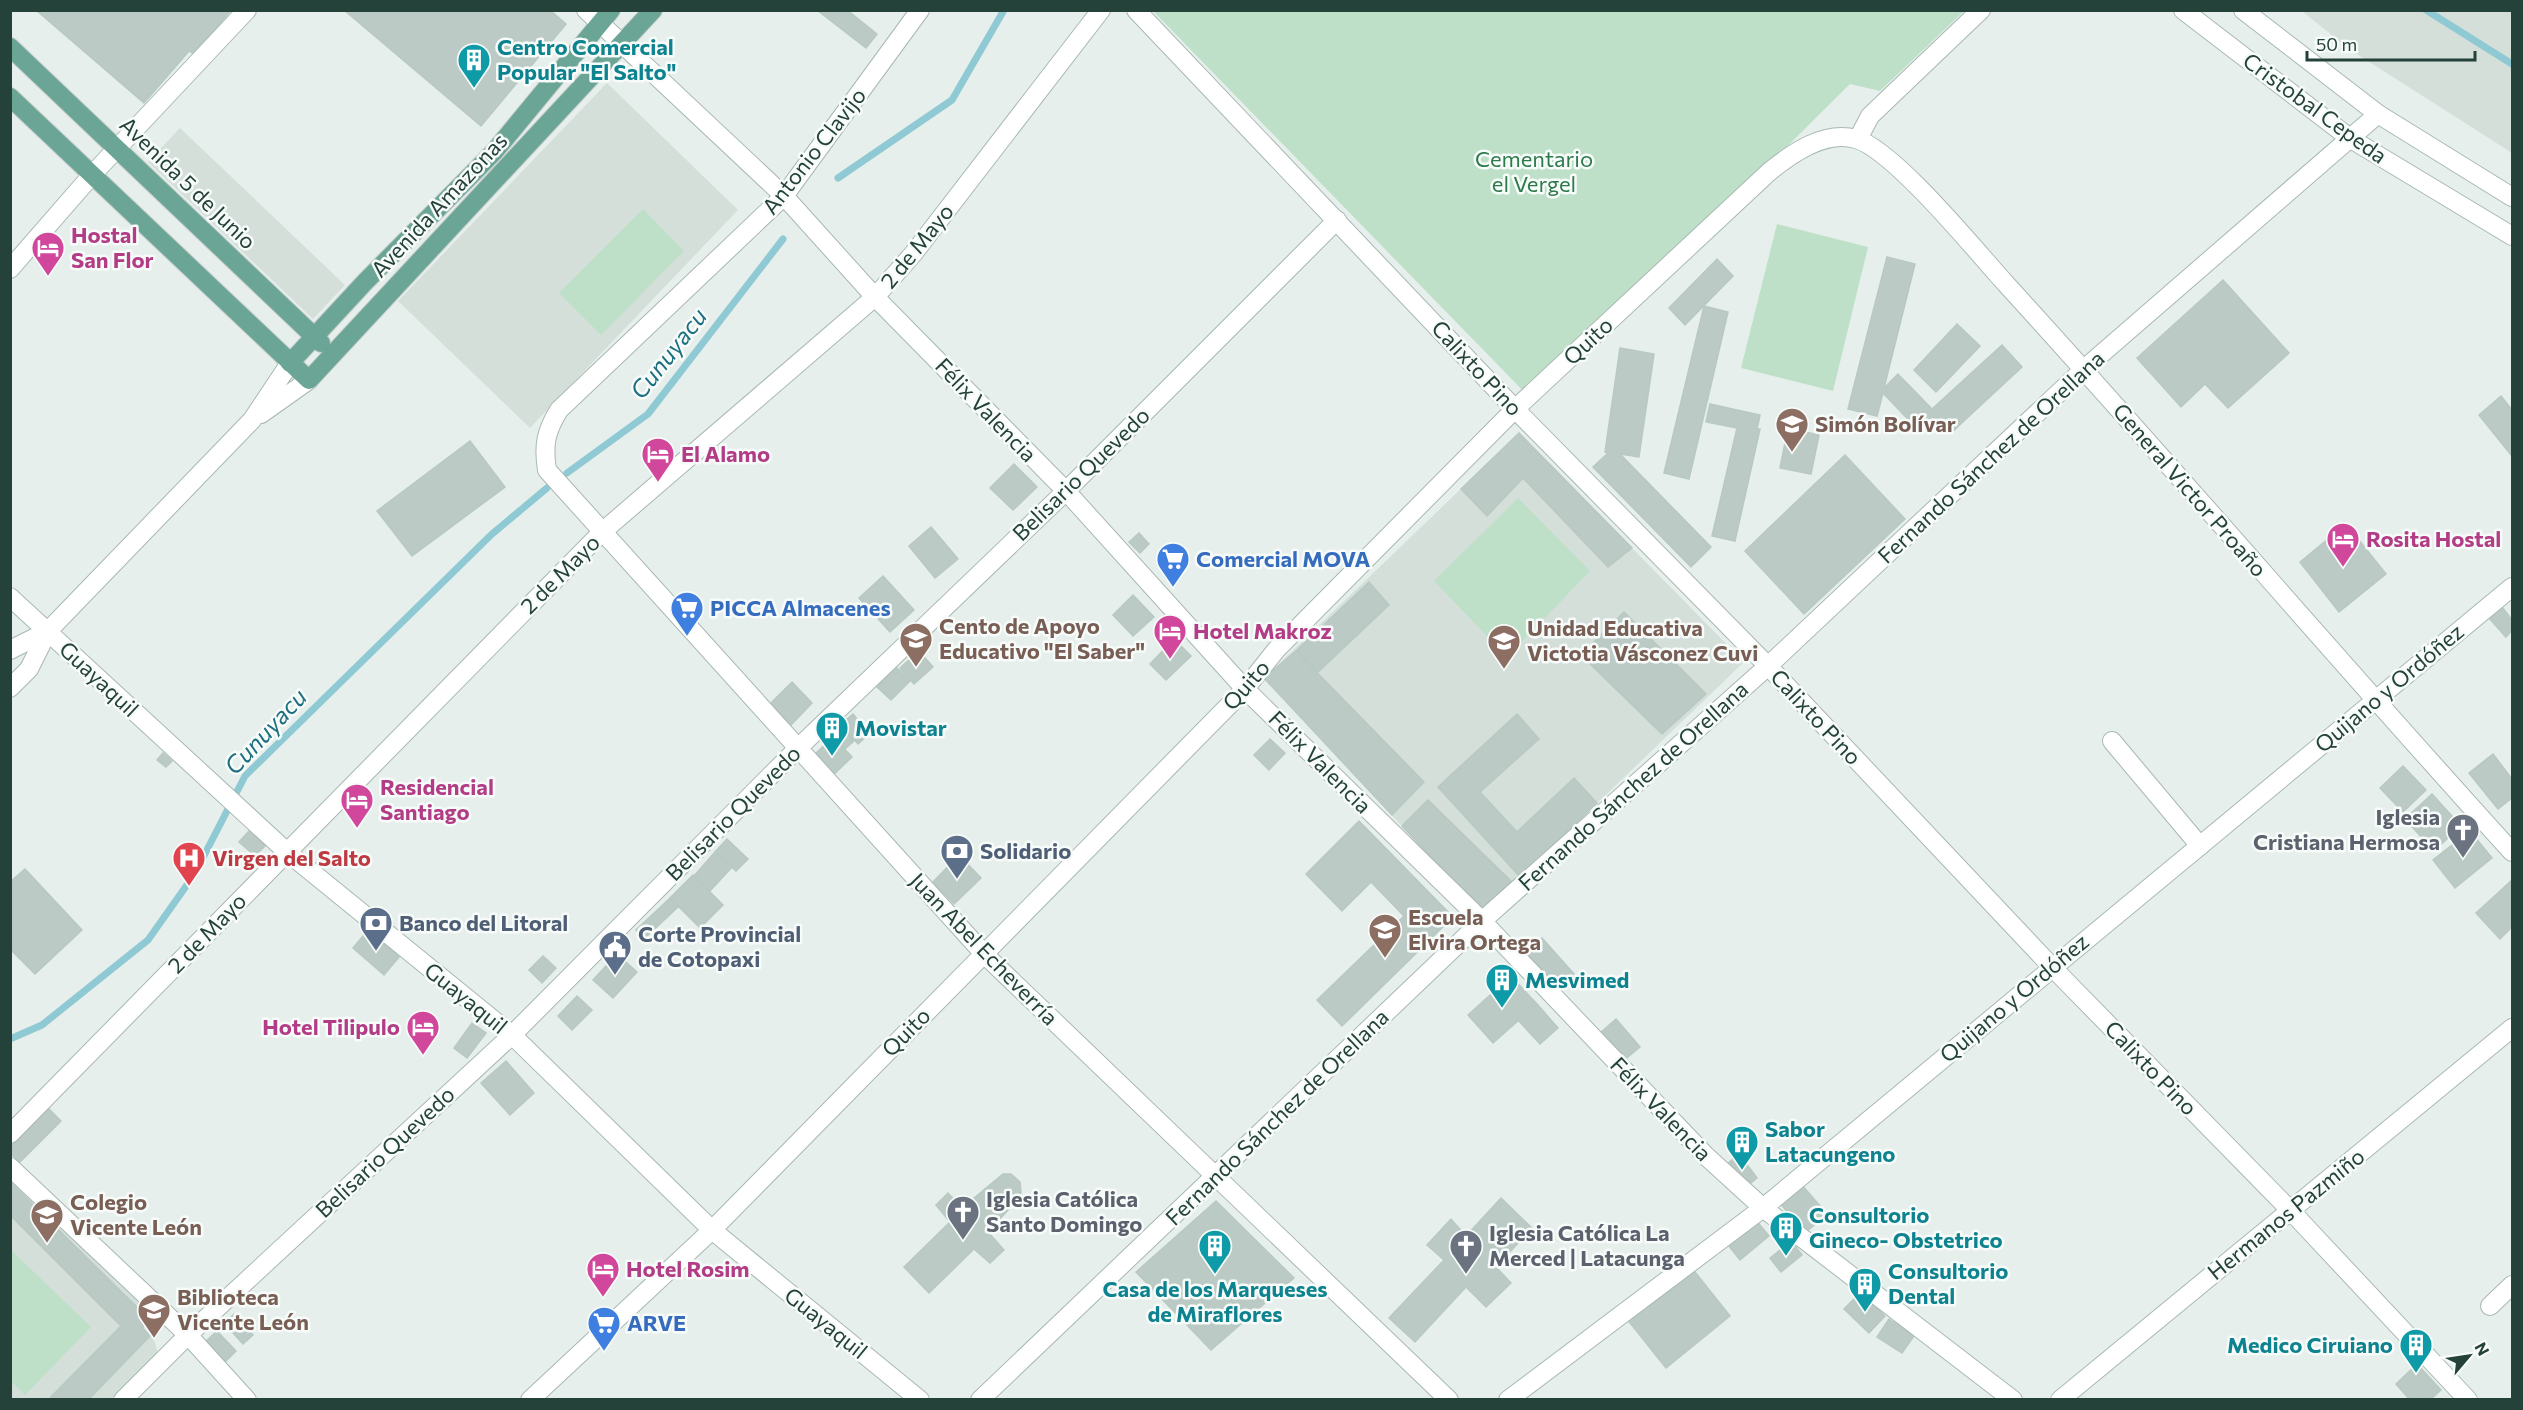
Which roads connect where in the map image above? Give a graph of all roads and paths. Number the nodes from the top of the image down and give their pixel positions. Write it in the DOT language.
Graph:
graph roads {
  1 [pos="247,10"];
  2 [pos="653,10"];
  3 [pos="920,10"];
  4 [pos="1101,10"];
  5 [pos="1136,10"];
  6 [pos="1981,10"];
  7 [pos="2183,10"];
  8 [pos="2243,10"];
  9 [pos="599,14"];
  10 [pos="621,43"];
  11 [pos="10,47"];
  12 [pos="10,98"];
  13 [pos="2379,114"];
  14 [pos="1858,139"];
  15 [pos="2350,139"];
  16 [pos="117,148"];
  17 [pos="91,176"];
  18 [pos="784,196"];
  19 [pos="2512,197"];
  20 [pos="1337,220"];
  21 [pos="2512,236"];
  22 [pos="10,269"];
  23 [pos="875,297"];
  24 [pos="314,336"];
  25 [pos="333,354"];
  26 [pos="290,363"];
  27 [pos="2084,369"];
  28 [pos="309,380"];
  29 [pos="1515,409"];
  30 [pos="252,420"];
  31 [pos="547,470"];
  32 [pos="1066,491"];
  33 [pos="603,531"];
  34 [pos="2512,587"];
  35 [pos="10,597"];
  36 [pos="48,631"];
  37 [pos="10,650"];
  38 [pos="1768,666"];
  39 [pos="10,688"];
  40 [pos="1245,689"];
  41 [pos="2374,700"];
  42 [pos="2112,741"];
  43 [pos="797,749"];
  44 [pos="2200,846"];
  45 [pos="286,852"];
  46 [pos="2512,852"];
  47 [pos="1482,921"];
  48 [pos="985,955"];
  49 [pos="2052,967"];
  50 [pos="2512,1028"];
  51 [pos="512,1035"];
  52 [pos="10,1134"];
  53 [pos="10,1167"];
  54 [pos="1215,1177"];
  55 [pos="1763,1208"];
  56 [pos="2290,1210"];
  57 [pos="712,1230"];
  58 [pos="2512,1285"];
  59 [pos="2490,1306"];
  60 [pos="188,1335"];
  61 [pos="123,1400"];
  62 [pos="248,1400"];
  63 [pos="530,1400"];
  64 [pos="920,1400"];
  65 [pos="980,1400"];
  66 [pos="1449,1400"];
  67 [pos="1508,1400"];
  68 [pos="2013,1400"];
  69 [pos="2060,1400"];
  70 [pos="2468,1400"];
  1 -- 16 [label="street"];
  2 -- 10 [label="main road, Avenida Amazonas"];
  3 -- 18 [label="street, Antonio Clavijo"];
  4 -- 23 [label="street, 2 de Mayo"];
  5 -- 20 [label="street, Calixto Pino"];
  6 -- 14 [label="street"];
  7 -- 15 [label="street, Cristobal Cepeda"];
  8 -- 13 [label="street, Cristobal Cepeda"];
  9 -- 10 [label="street, Félix Valencia"];
  9 -- 24 [label="main road, Avenida Amazonas"];
  10 -- 18 [label="street, Félix Valencia"];
  10 -- 25 [label="main road, Avenida Amazonas"];
  11 -- 16 [label="main road, Avenida 5 de Junio"];
  12 -- 17 [label="main road"];
  13 -- 15 [label="street, Fernando Sánchez de Orellana"];
  13 -- 19 [label="street, Cristobal Cepeda"];
  14 -- 27 [label="street, General Victor Proaño"];
  14 -- 29 [label="street, Quito"];
  15 -- 21 [label="street, Cristobal Cepeda"];
  15 -- 27 [label="street, Fernando Sánchez de Orellana"];
  16 -- 17 [label="street"];
  16 -- 24 [label="main road, Avenida 5 de Junio"];
  17 -- 22 [label="street"];
  17 -- 26 [label="main road"];
  18 -- 23 [label="street, Félix Valencia"];
  18 -- 31 [label="street, Antonio Clavijo"];
  20 -- 29 [label="street, Calixto Pino"];
  20 -- 32 [label="street, Belisario Quevedo"];
  23 -- 32 [label="street, Félix Valencia"];
  23 -- 33 [label="street, 2 de Mayo"];
  24 -- 25 [label="main road, Avenida 5 de Junio"];
  24 -- 26 [label="main road, Avenida Amazonas"];
  25 -- 28 [label="main road, Avenida Amazonas"];
  26 -- 28 [label="main road"];
  26 -- 30 [label="street, Avenida Amazonas"];
  27 -- 38 [label="street, Fernando Sánchez de Orellana"];
  27 -- 41 [label="street, General Victor Proaño"];
  28 -- 30 [label="street, Avenida Amazonas"];
  29 -- 38 [label="street, Calixto Pino"];
  29 -- 40 [label="street, Quito"];
  30 -- 36 [label="street, Avenida Amazonas"];
  31 -- 33 [label="street, Juan Abel Echeverría"];
  32 -- 40 [label="street, Félix Valencia"];
  32 -- 43 [label="street, Belisario Quevedo"];
  33 -- 43 [label="street, Juan Abel Echeverría"];
  33 -- 45 [label="street, 2 de Mayo"];
  34 -- 41 [label="street, Quijano y Ordóñez"];
  35 -- 36 [label="street, Guayaquil"];
  36 -- 37 [label="street, Avenida Amazonas"];
  36 -- 39 [label="street, Avenida Amazonas"];
  36 -- 45 [label="street, Guayaquil"];
  38 -- 47 [label="street, Fernando Sánchez de Orellana"];
  38 -- 49 [label="street, Calixto Pino"];
  40 -- 47 [label="street, Félix Valencia"];
  40 -- 48 [label="street, Quito"];
  41 -- 44 [label="street, Quijano y Ordóñez"];
  41 -- 46 [label="street, General Victor Proaño"];
  42 -- 44 [label="street"];
  43 -- 48 [label="street, Juan Abel Echeverría"];
  43 -- 51 [label="street, Belisario Quevedo"];
  44 -- 49 [label="street, Quijano y Ordóñez"];
  45 -- 51 [label="street, Guayaquil"];
  45 -- 52 [label="street, 2 de Mayo"];
  47 -- 54 [label="street, Fernando Sánchez de Orellana"];
  47 -- 55 [label="street, Félix Valencia"];
  48 -- 54 [label="street, Juan Abel Echeverría"];
  48 -- 57 [label="street, Quito"];
  49 -- 55 [label="street, Quijano y Ordóñez"];
  49 -- 56 [label="street, Calixto Pino"];
  50 -- 56 [label="street, Hermanos Pazmiño"];
  51 -- 57 [label="street, Guayaquil"];
  51 -- 60 [label="street, Belisario Quevedo"];
  53 -- 60 [label="street"];
  54 -- 65 [label="street, Fernando Sánchez de Orellana"];
  54 -- 66 [label="street, Juan Abel Echeverría"];
  55 -- 67 [label="street, Quijano y Ordóñez"];
  55 -- 68 [label="street, Félix Valencia"];
  56 -- 69 [label="street, Hermanos Pazmiño"];
  56 -- 70 [label="street, Calixto Pino"];
  57 -- 63 [label="street, Quito"];
  57 -- 64 [label="street, Guayaquil"];
  58 -- 59 [label="street"];
  60 -- 61 [label="street, Belisario Quevedo"];
  60 -- 62 [label="street"];
}
